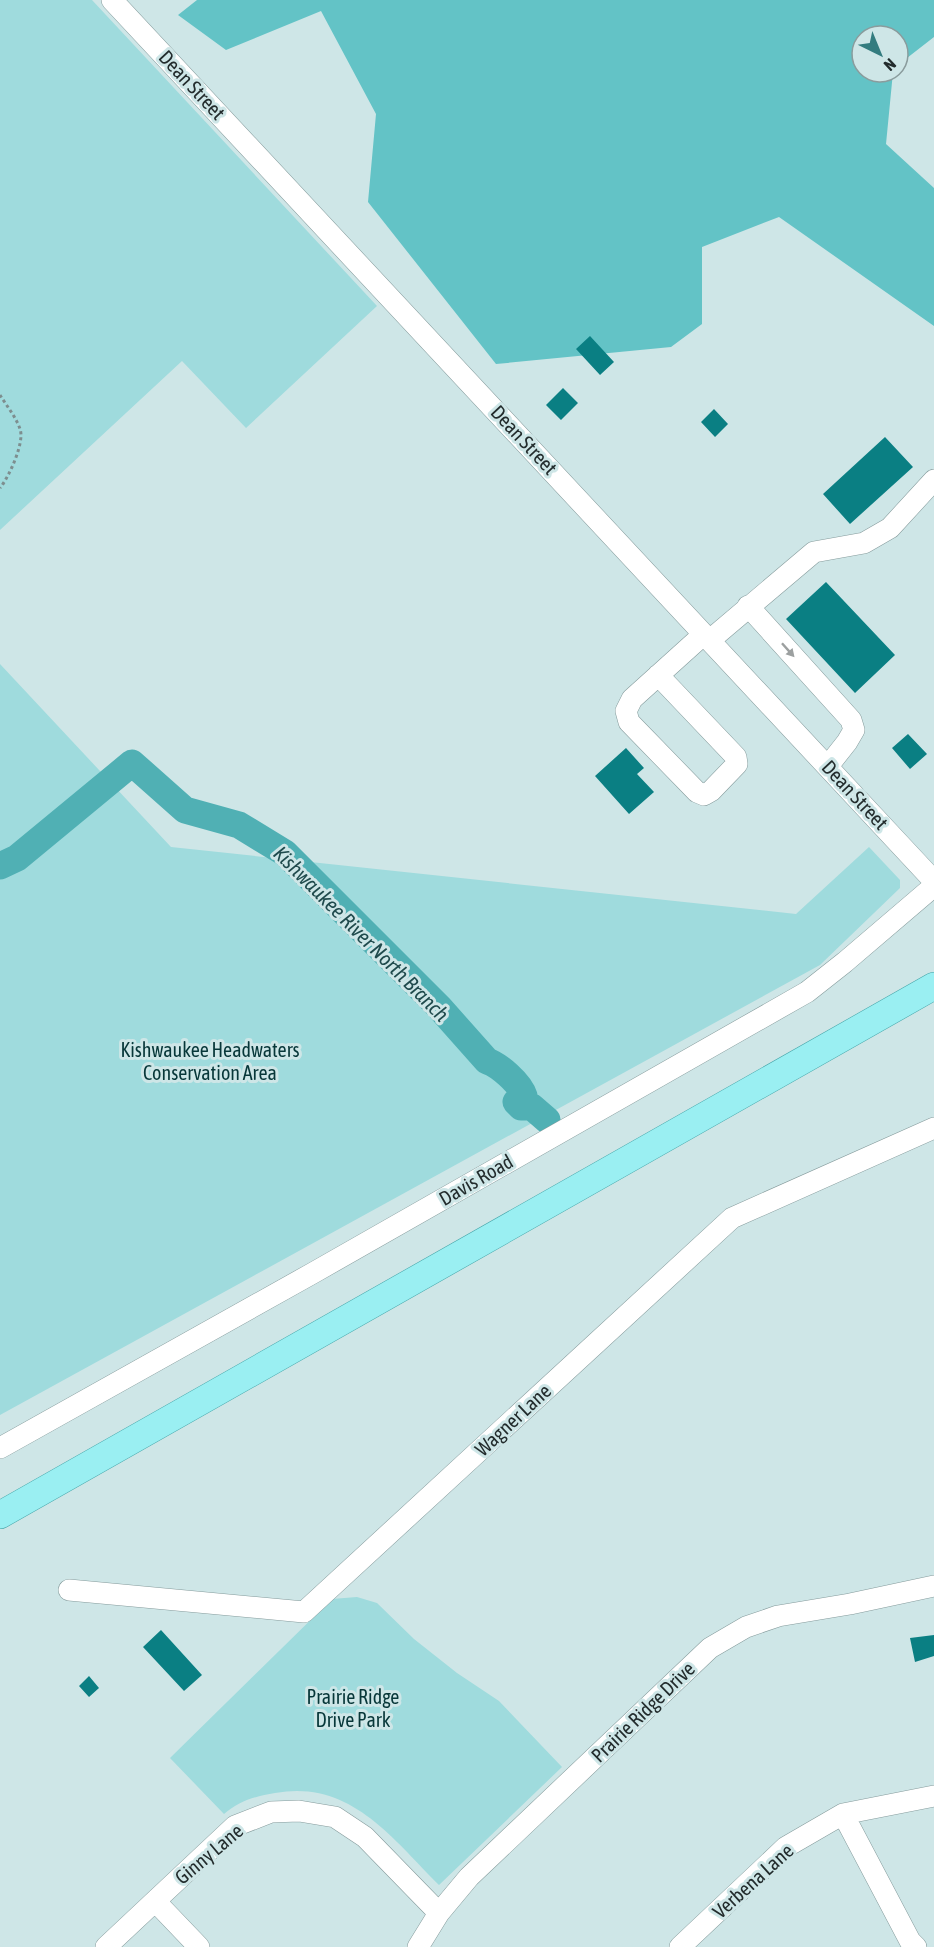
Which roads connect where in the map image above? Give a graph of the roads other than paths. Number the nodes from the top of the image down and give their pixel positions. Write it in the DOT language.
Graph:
graph roads {
  1 [pos="112,0"];
  2 [pos="934,480"];
  3 [pos="748,606"];
  4 [pos="707,637"];
  5 [pos="658,675"];
  6 [pos="828,766"];
  7 [pos="934,881"];
  8 [pos="934,886"];
  9 [pos="934,986"];
  10 [pos="934,1128"];
  11 [pos="0,1448"];
  12 [pos="0,1515"];
  13 [pos="934,1586"];
  14 [pos="69,1590"];
  15 [pos="934,1796"];
  16 [pos="843,1814"];
  17 [pos="155,1901"];
  18 [pos="439,1914"];
  19 [pos="106,1947"];
  20 [pos="199,1947"];
  21 [pos="418,1947"];
  22 [pos="680,1947"];
  23 [pos="916,1947"];
  1 -- 4 [label="street, Dean Street"];
  2 -- 3 [label="street"];
  3 -- 4 [label="street"];
  3 -- 6 [label="street, one-way"];
  4 -- 5 [label="street"];
  4 -- 6 [label="street, Dean Street"];
  5 -- 5 [label="street"];
  6 -- 7 [label="street, Dean Street"];
  8 -- 11 [label="street, Davis Road"];
  9 -- 12 [label="main road"];
  10 -- 14 [label="street, Wagner Lane"];
  13 -- 18 [label="street, Prairie Ridge Drive"];
  15 -- 16 [label="street, Verbena Lane"];
  16 -- 22 [label="street, Verbena Lane"];
  16 -- 23 [label="street"];
  17 -- 18 [label="street, Ginny Lane"];
  17 -- 19 [label="street, Ginny Lane"];
  17 -- 20 [label="street"];
  18 -- 21 [label="street, Prairie Ridge Drive"];
}
